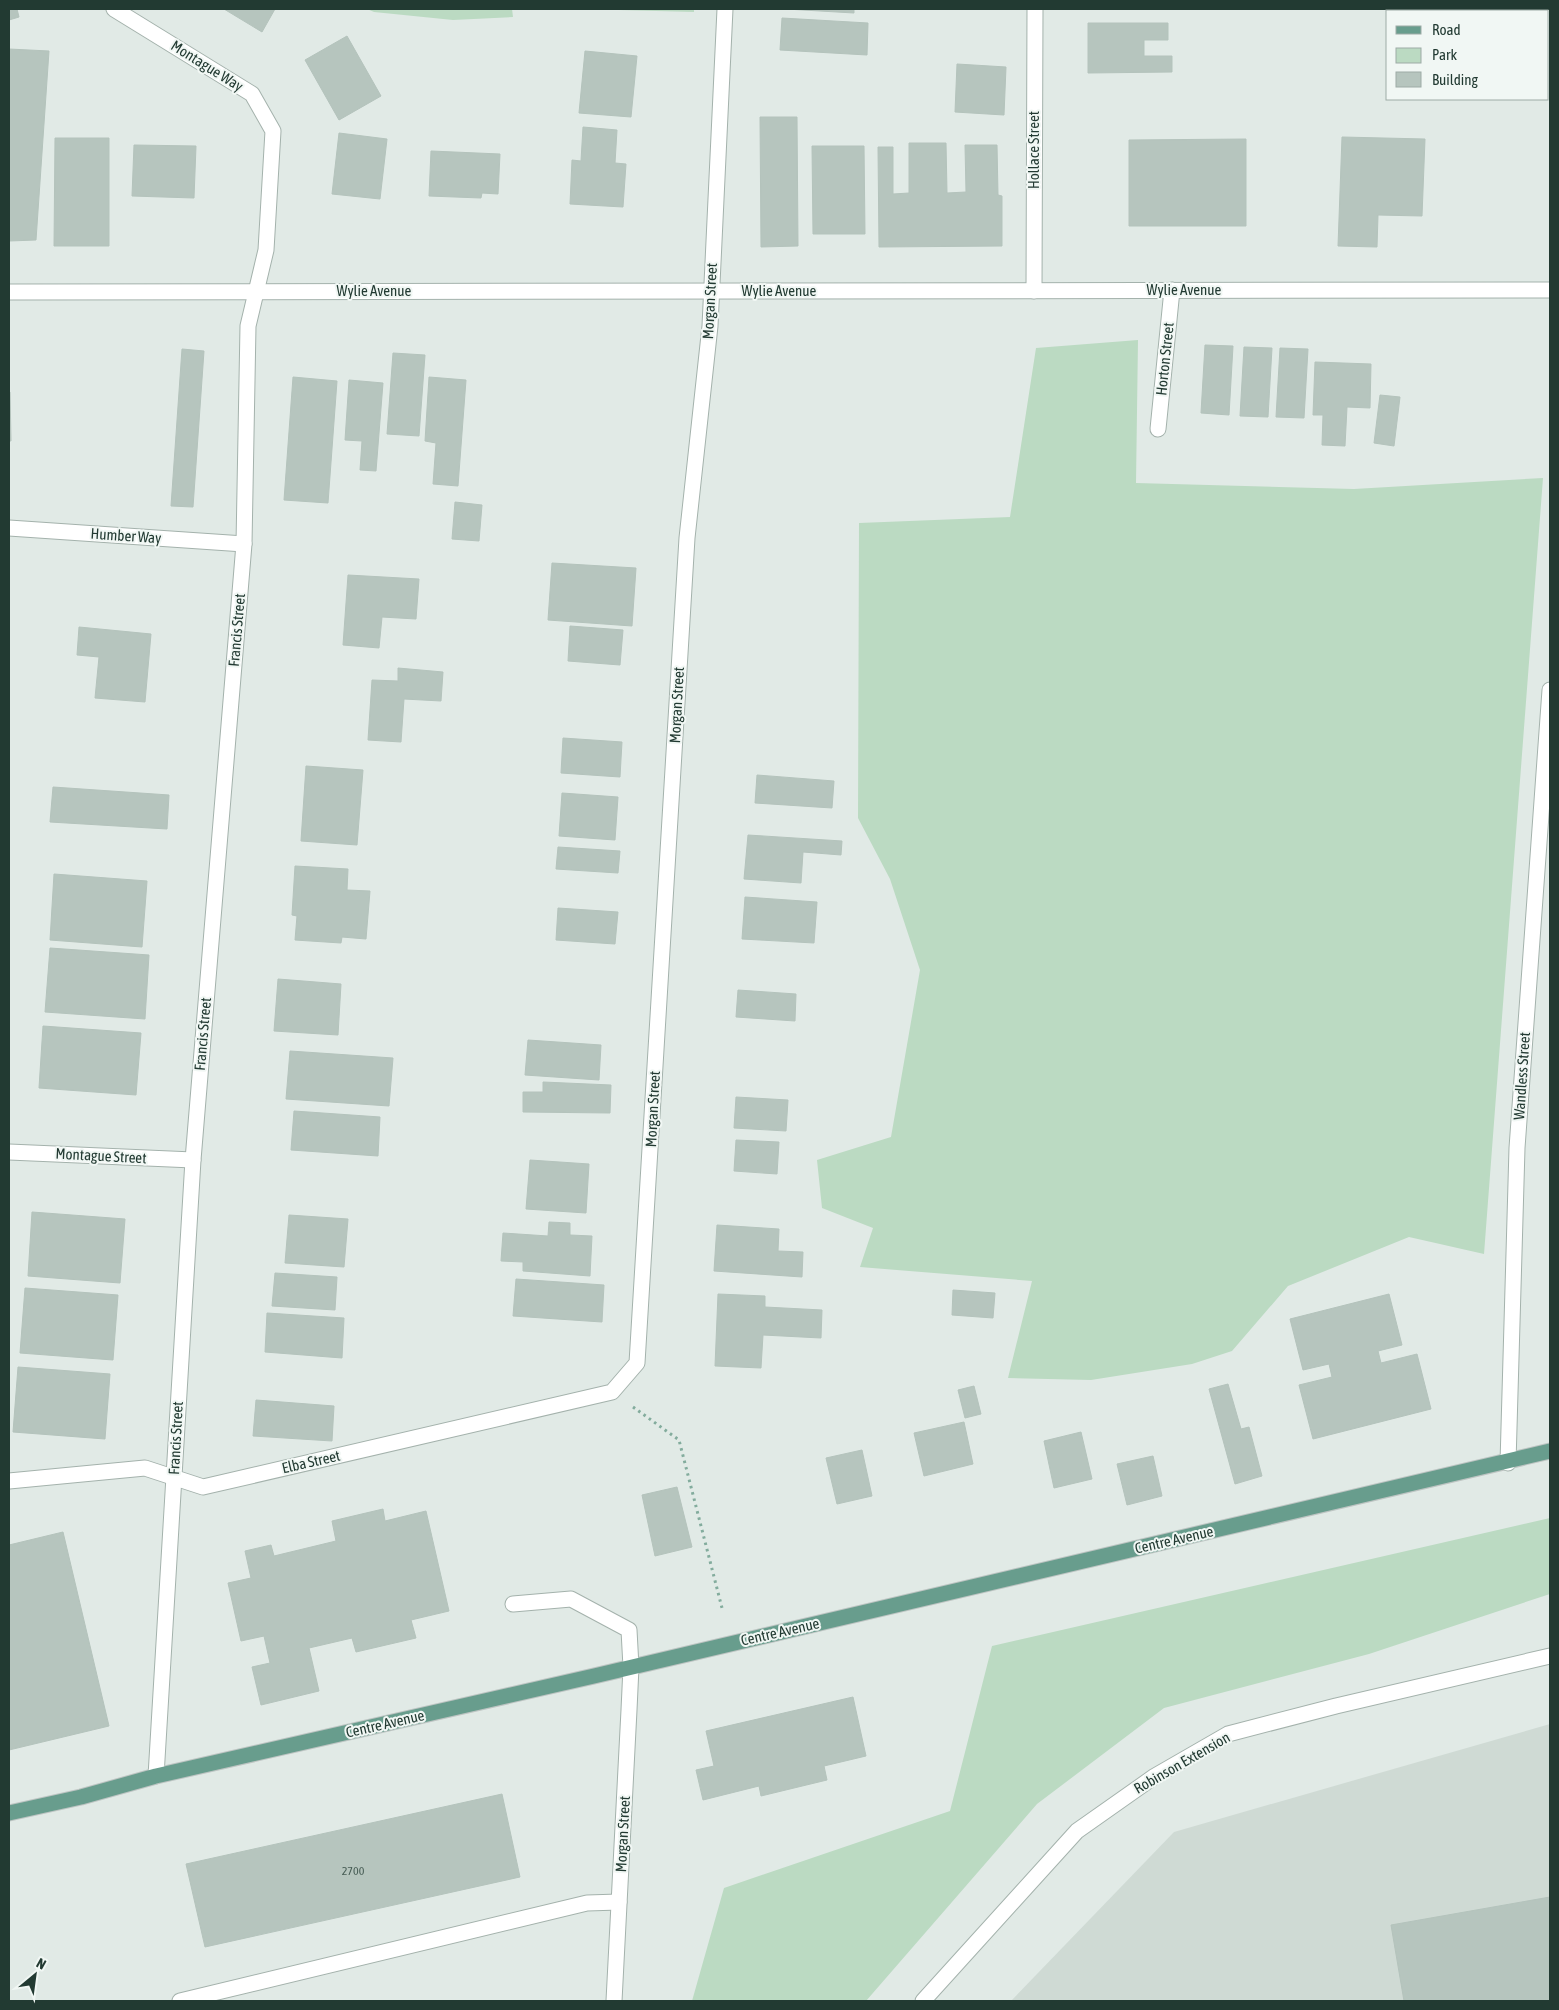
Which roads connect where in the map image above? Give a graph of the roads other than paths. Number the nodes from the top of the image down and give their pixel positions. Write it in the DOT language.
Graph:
graph roads {
  1 [pos="114,9"];
  2 [pos="725,9"];
  3 [pos="1035,9"];
  4 [pos="1172,290"];
  5 [pos="1550,290"];
  6 [pos="711,291"];
  7 [pos="1034,291"];
  8 [pos="9,292"];
  9 [pos="256,292"];
  10 [pos="1158,429"];
  11 [pos="9,528"];
  12 [pos="244,544"];
  13 [pos="1550,690"];
  14 [pos="9,1152"];
  15 [pos="193,1160"];
  16 [pos="612,1392"];
  17 [pos="1550,1451"];
  18 [pos="1508,1462"];
  19 [pos="173,1477"];
  20 [pos="9,1481"];
  21 [pos="513,1604"];
  22 [pos="1550,1656"];
  23 [pos="631,1667"];
  24 [pos="156,1776"];
  25 [pos="9,1813"];
  26 [pos="620,1902"];
  27 [pos="180,2001"];
  28 [pos="614,2001"];
  29 [pos="923,2001"];
  1 -- 9 [label="street, Montague Way"];
  2 -- 6 [label="street, Morgan Street"];
  3 -- 7 [label="street, Hollace Street"];
  4 -- 5 [label="street, Wylie Avenue"];
  4 -- 7 [label="street, Wylie Avenue"];
  4 -- 10 [label="street, Horton Street"];
  6 -- 7 [label="street, Wylie Avenue"];
  6 -- 9 [label="street, Wylie Avenue"];
  6 -- 16 [label="street, Morgan Street"];
  8 -- 9 [label="street, Wylie Avenue"];
  9 -- 12 [label="street, Francis Street"];
  11 -- 12 [label="street, Humber Way"];
  12 -- 15 [label="street, Francis Street"];
  13 -- 18 [label="street, Wandless Street"];
  14 -- 15 [label="street, Montague Street"];
  15 -- 19 [label="street, Francis Street"];
  16 -- 19 [label="street, Elba Street"];
  17 -- 18 [label="main road, Centre Avenue"];
  18 -- 23 [label="main road, Centre Avenue"];
  19 -- 20 [label="street, Elba Street"];
  19 -- 24 [label="street, Francis Street"];
  21 -- 23 [label="street, Morgan Street"];
  22 -- 29 [label="street, Robinson Extension"];
  23 -- 24 [label="main road, Centre Avenue"];
  23 -- 26 [label="street, Morgan Street"];
  24 -- 25 [label="main road, Centre Avenue"];
  26 -- 27 [label="street"];
  26 -- 28 [label="street, Morgan Street"];
}
